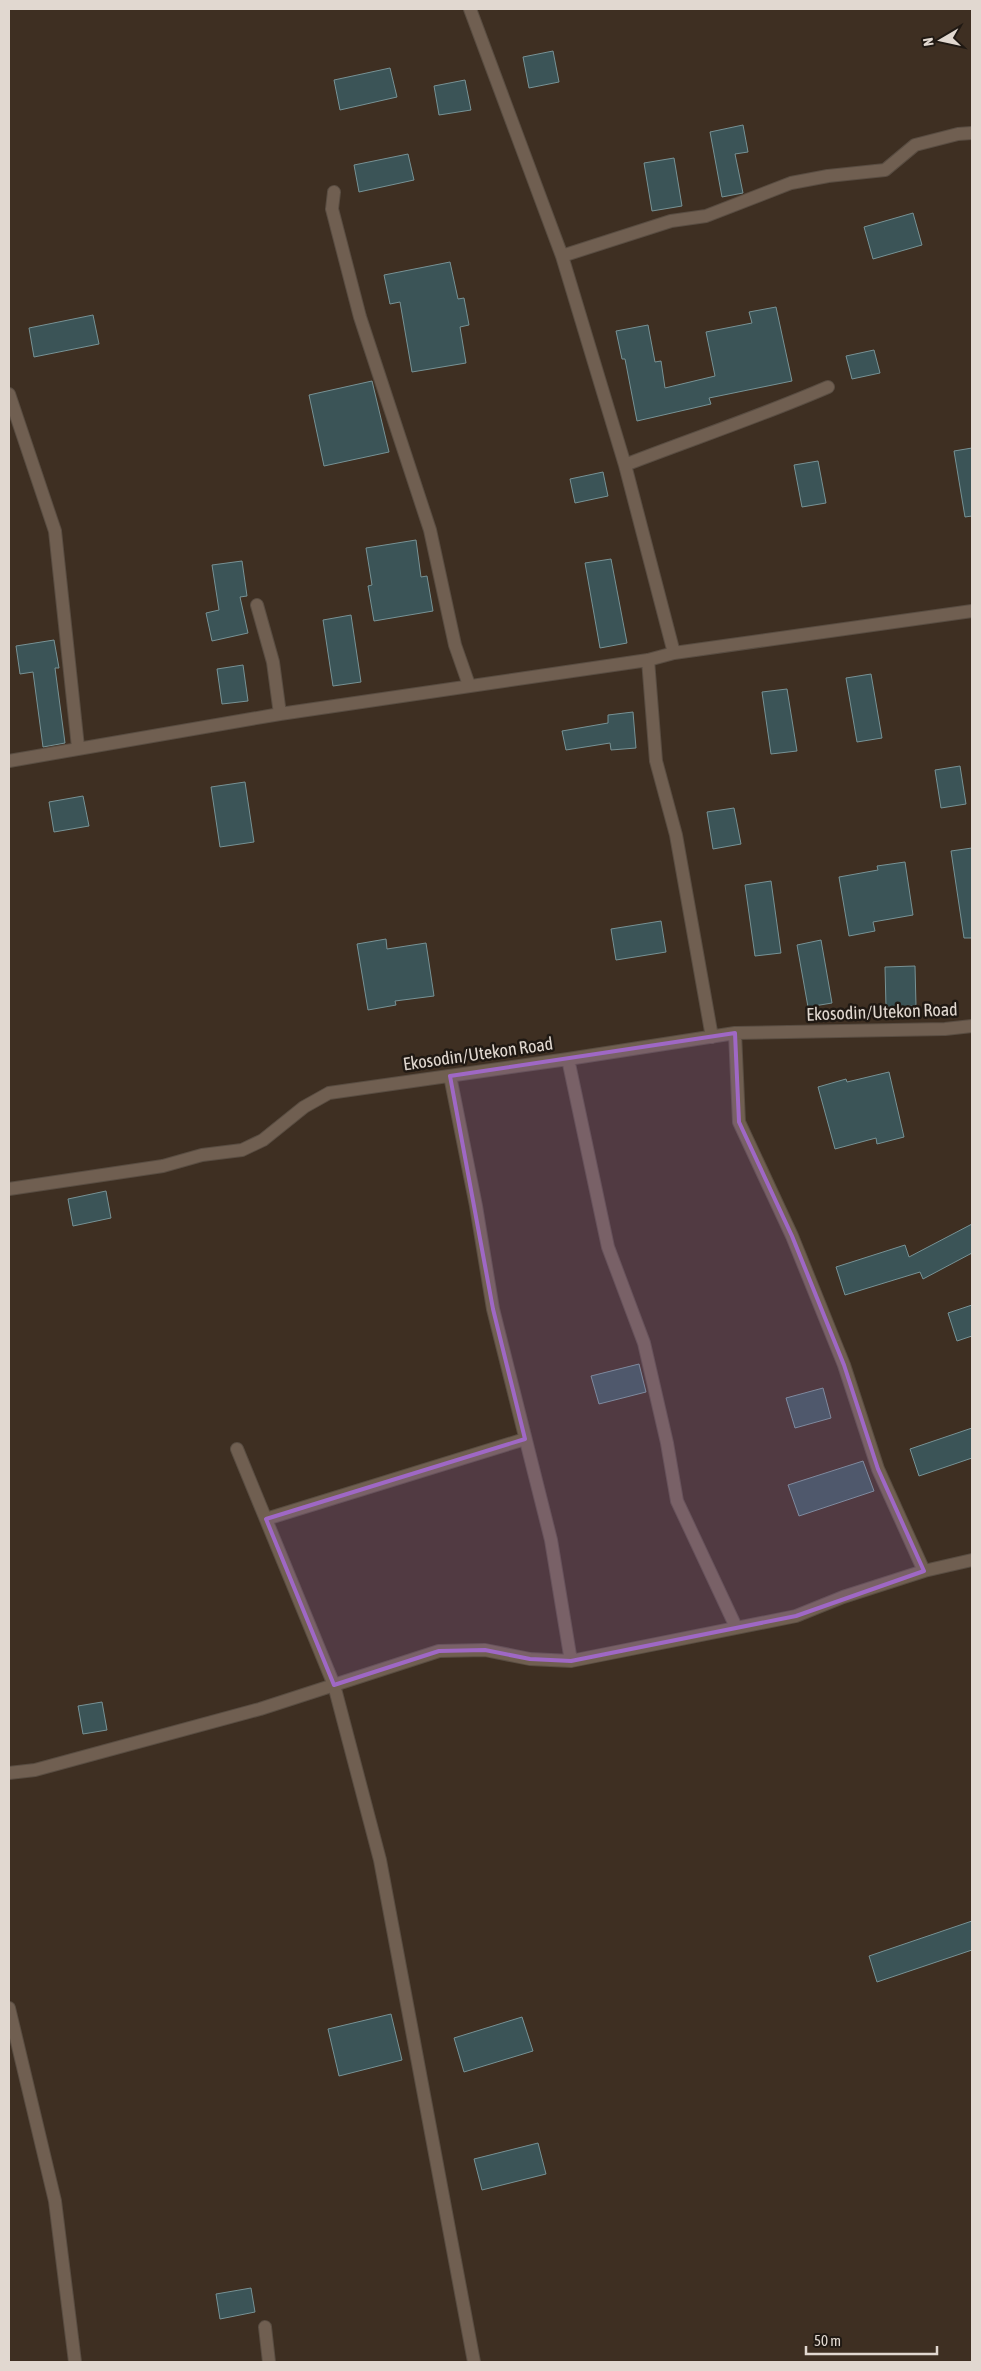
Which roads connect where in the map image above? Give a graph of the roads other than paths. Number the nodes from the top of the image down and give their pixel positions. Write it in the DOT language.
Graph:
graph roads {
  1 [pos="470,9"];
  2 [pos="972,133"];
  3 [pos="334,192"];
  4 [pos="562,256"];
  5 [pos="828,387"];
  6 [pos="9,394"];
  7 [pos="624,465"];
  8 [pos="256,605"];
  9 [pos="972,611"];
  10 [pos="674,653"];
  11 [pos="648,660"];
  12 [pos="469,685"];
  13 [pos="280,714"];
  14 [pos="78,748"];
  15 [pos="9,761"];
  16 [pos="972,1026"];
  17 [pos="735,1033"];
  18 [pos="712,1036"];
  19 [pos="568,1059"];
  20 [pos="450,1076"];
  21 [pos="9,1189"];
  22 [pos="525,1439"];
  23 [pos="237,1449"];
  24 [pos="266,1520"];
  25 [pos="972,1560"];
  26 [pos="924,1571"];
  27 [pos="736,1627"];
  28 [pos="571,1661"];
  29 [pos="334,1685"];
  30 [pos="9,1774"];
  31 [pos="9,2008"];
  32 [pos="265,2327"];
  33 [pos="75,2362"];
  34 [pos="269,2362"];
  35 [pos="474,2362"];
  1 -- 4 [label="street"];
  2 -- 4 [label="street"];
  3 -- 12 [label="street"];
  4 -- 7 [label="street"];
  5 -- 7 [label="street"];
  6 -- 14 [label="street"];
  7 -- 10 [label="street"];
  8 -- 13 [label="street"];
  9 -- 10 [label="street"];
  10 -- 11 [label="street"];
  11 -- 12 [label="street"];
  11 -- 18 [label="street"];
  12 -- 13 [label="street"];
  13 -- 14 [label="street"];
  14 -- 15 [label="street"];
  16 -- 17 [label="street, Ekosodin/Utekon Road"];
  17 -- 18 [label="street, Ekosodin/Utekon Road"];
  17 -- 26 [label="street"];
  18 -- 19 [label="street, Ekosodin/Utekon Road"];
  19 -- 20 [label="street, Ekosodin/Utekon Road"];
  19 -- 27 [label="street"];
  20 -- 21 [label="street, Ekosodin/Utekon Road"];
  20 -- 22 [label="street"];
  22 -- 24 [label="street"];
  22 -- 28 [label="street"];
  23 -- 24 [label="street"];
  24 -- 29 [label="street"];
  25 -- 26 [label="street"];
  26 -- 27 [label="street"];
  27 -- 28 [label="street"];
  28 -- 29 [label="street"];
  29 -- 30 [label="street"];
  29 -- 35 [label="street"];
  31 -- 33 [label="street"];
  32 -- 34 [label="street"];
}
